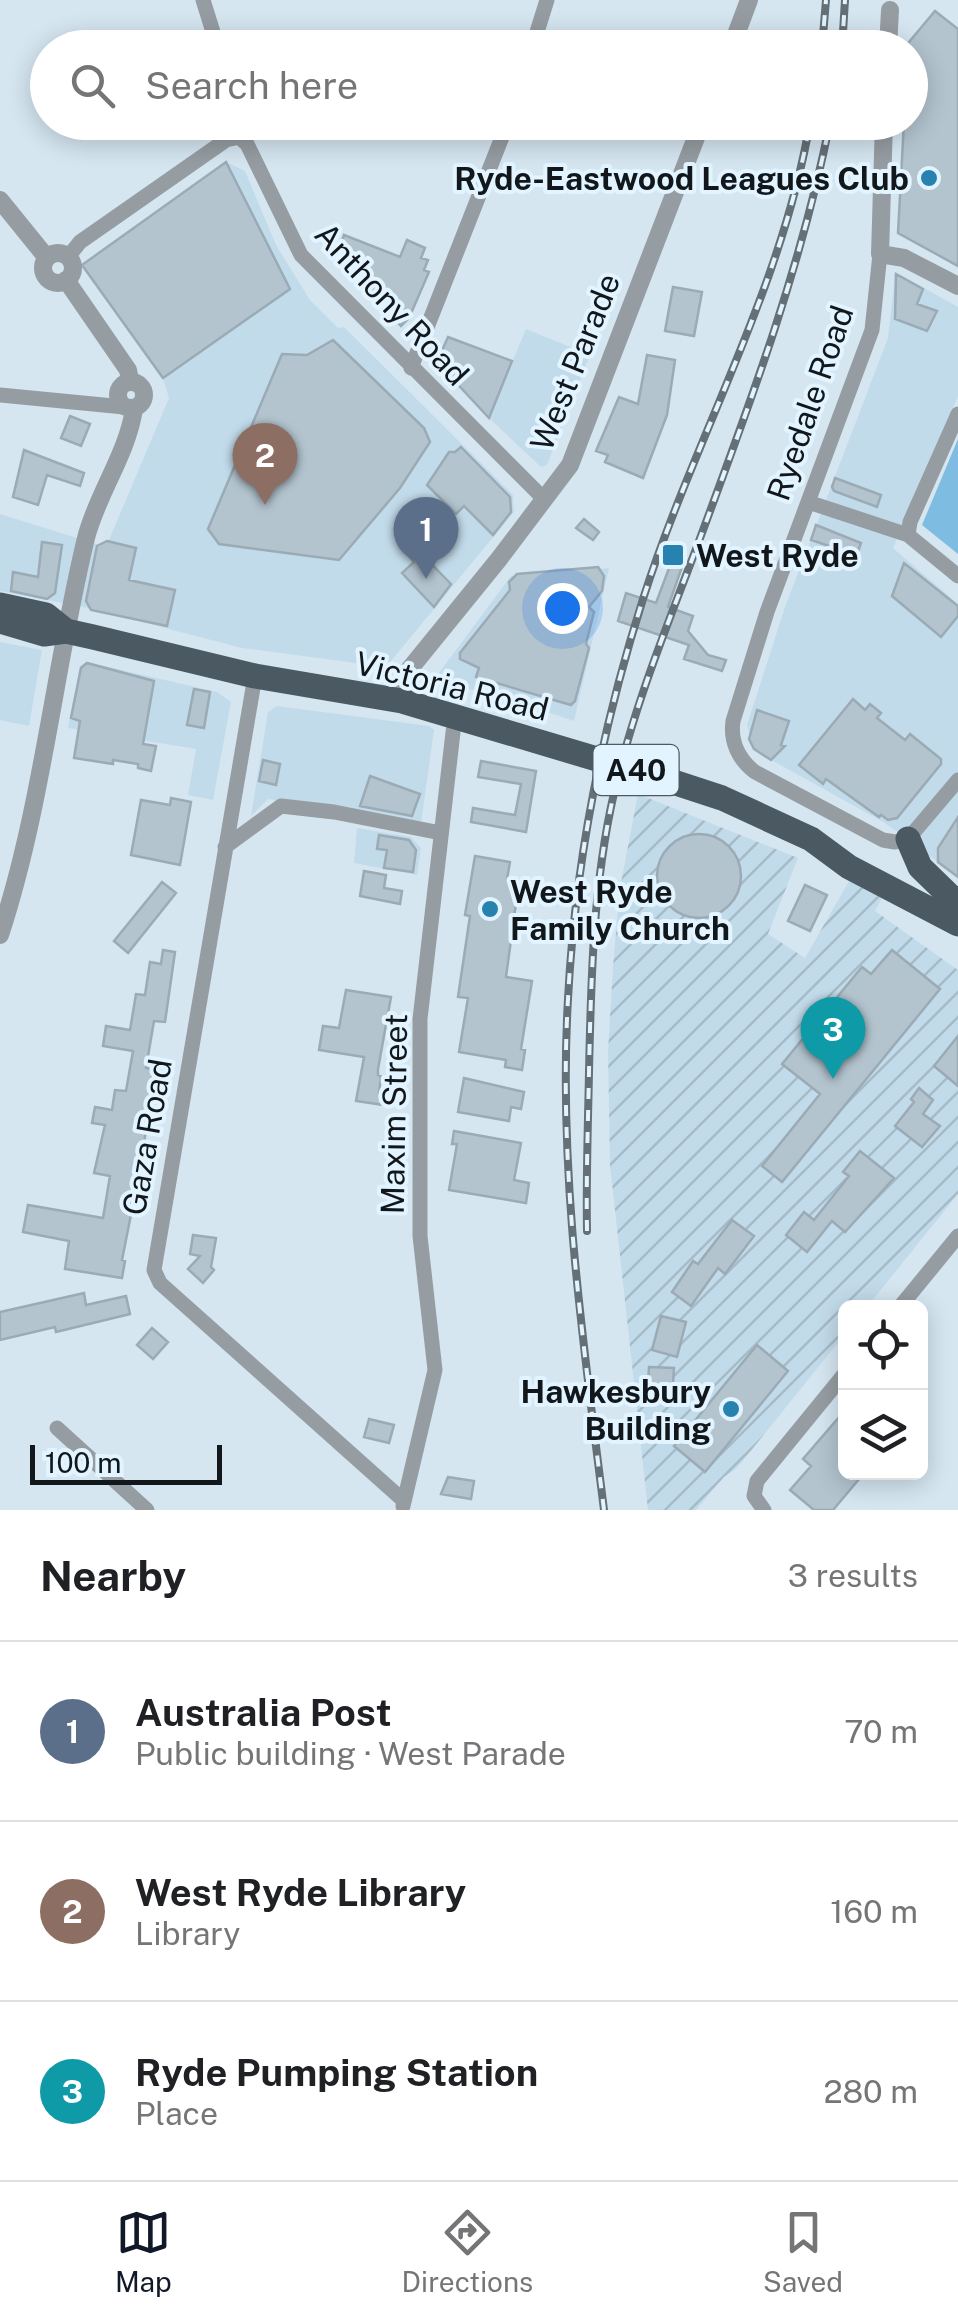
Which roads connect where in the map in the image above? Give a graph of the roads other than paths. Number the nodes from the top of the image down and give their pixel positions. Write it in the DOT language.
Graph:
graph roads {
  1 [pos="203,0"];
  2 [pos="547,0"];
  3 [pos="749,0"];
  4 [pos="891,3"];
  5 [pos="212,30"];
  6 [pos="538,30"];
  7 [pos="737,30"];
  8 [pos="889,30"];
  9 [pos="226,140"];
  10 [pos="246,140"];
  11 [pos="501,140"];
  12 [pos="695,140"];
  13 [pos="883,140"];
  14 [pos="0,200"];
  15 [pos="880,254"];
  16 [pos="68,257"];
  17 [pos="47,258"];
  18 [pos="66,280"];
  19 [pos="958,286"];
  20 [pos="412,368"];
  21 [pos="0,394"];
  22 [pos="129,408"];
  23 [pos="958,414"];
  24 [pos="545,500"];
  25 [pos="808,502"];
  26 [pos="908,535"];
  27 [pos="958,576"];
  28 [pos="0,605"];
  29 [pos="0,621"];
  30 [pos="66,631"];
  31 [pos="255,676"];
  32 [pos="402,701"];
  33 [pos="455,715"];
  34 [pos="958,780"];
  35 [pos="441,832"];
  36 [pos="811,839"];
  37 [pos="908,839"];
  38 [pos="225,847"];
  39 [pos="958,905"];
  40 [pos="958,924"];
  41 [pos="0,935"];
  42 [pos="958,1236"];
  43 [pos="906,1300"];
  44 [pos="838,1382"];
  45 [pos="56,1428"];
  46 [pos="403,1506"];
  47 [pos="147,1510"];
  48 [pos="764,1510"];
  1 -- 5 [label="street"];
  2 -- 6 [label="street"];
  3 -- 7 [label="street"];
  4 -- 8 [label="street"];
  9 -- 16 [label="street"];
  10 -- 20 [label="street, Anthony Road"];
  11 -- 20 [label="street"];
  12 -- 24 [label="street, West Parade"];
  13 -- 15 [label="street, Ryedale Road"];
  14 -- 17 [label="street"];
  15 -- 19 [label="street"];
  15 -- 25 [label="street, Ryedale Road"];
  16 -- 17 [label="street"];
  16 -- 18 [label="street"];
  17 -- 18 [label="street"];
  18 -- 22 [label="street"];
  20 -- 24 [label="street, Anthony Road"];
  21 -- 22 [label="street"];
  22 -- 30 [label="street"];
  23 -- 26 [label="street"];
  24 -- 32 [label="street, West Parade"];
  25 -- 26 [label="street"];
  25 -- 37 [label="street, Ryedale Road"];
  26 -- 27 [label="street"];
  28 -- 30 [label="highway, Victoria Road / A40"];
  29 -- 30 [label="highway, Victoria Road / A40"];
  30 -- 31 [label="highway, Victoria Road / A40"];
  30 -- 41 [label="street"];
  31 -- 32 [label="highway, Victoria Road / A40"];
  31 -- 38 [label="street, Gaza Road"];
  32 -- 33 [label="highway, Victoria Road / A40"];
  33 -- 35 [label="street, Maxim Street"];
  33 -- 36 [label="highway, Victoria Road / A40"];
  34 -- 37 [label="street"];
  35 -- 38 [label="street"];
  35 -- 46 [label="street, Maxim Street"];
  36 -- 39 [label="highway, Victoria Road / A40"];
  36 -- 40 [label="highway, Victoria Road / A40"];
  37 -- 39 [label="highway"];
  38 -- 46 [label="street, Gaza Road"];
  42 -- 43 [label="street"];
  44 -- 48 [label="street"];
  45 -- 47 [label="street"];
}
